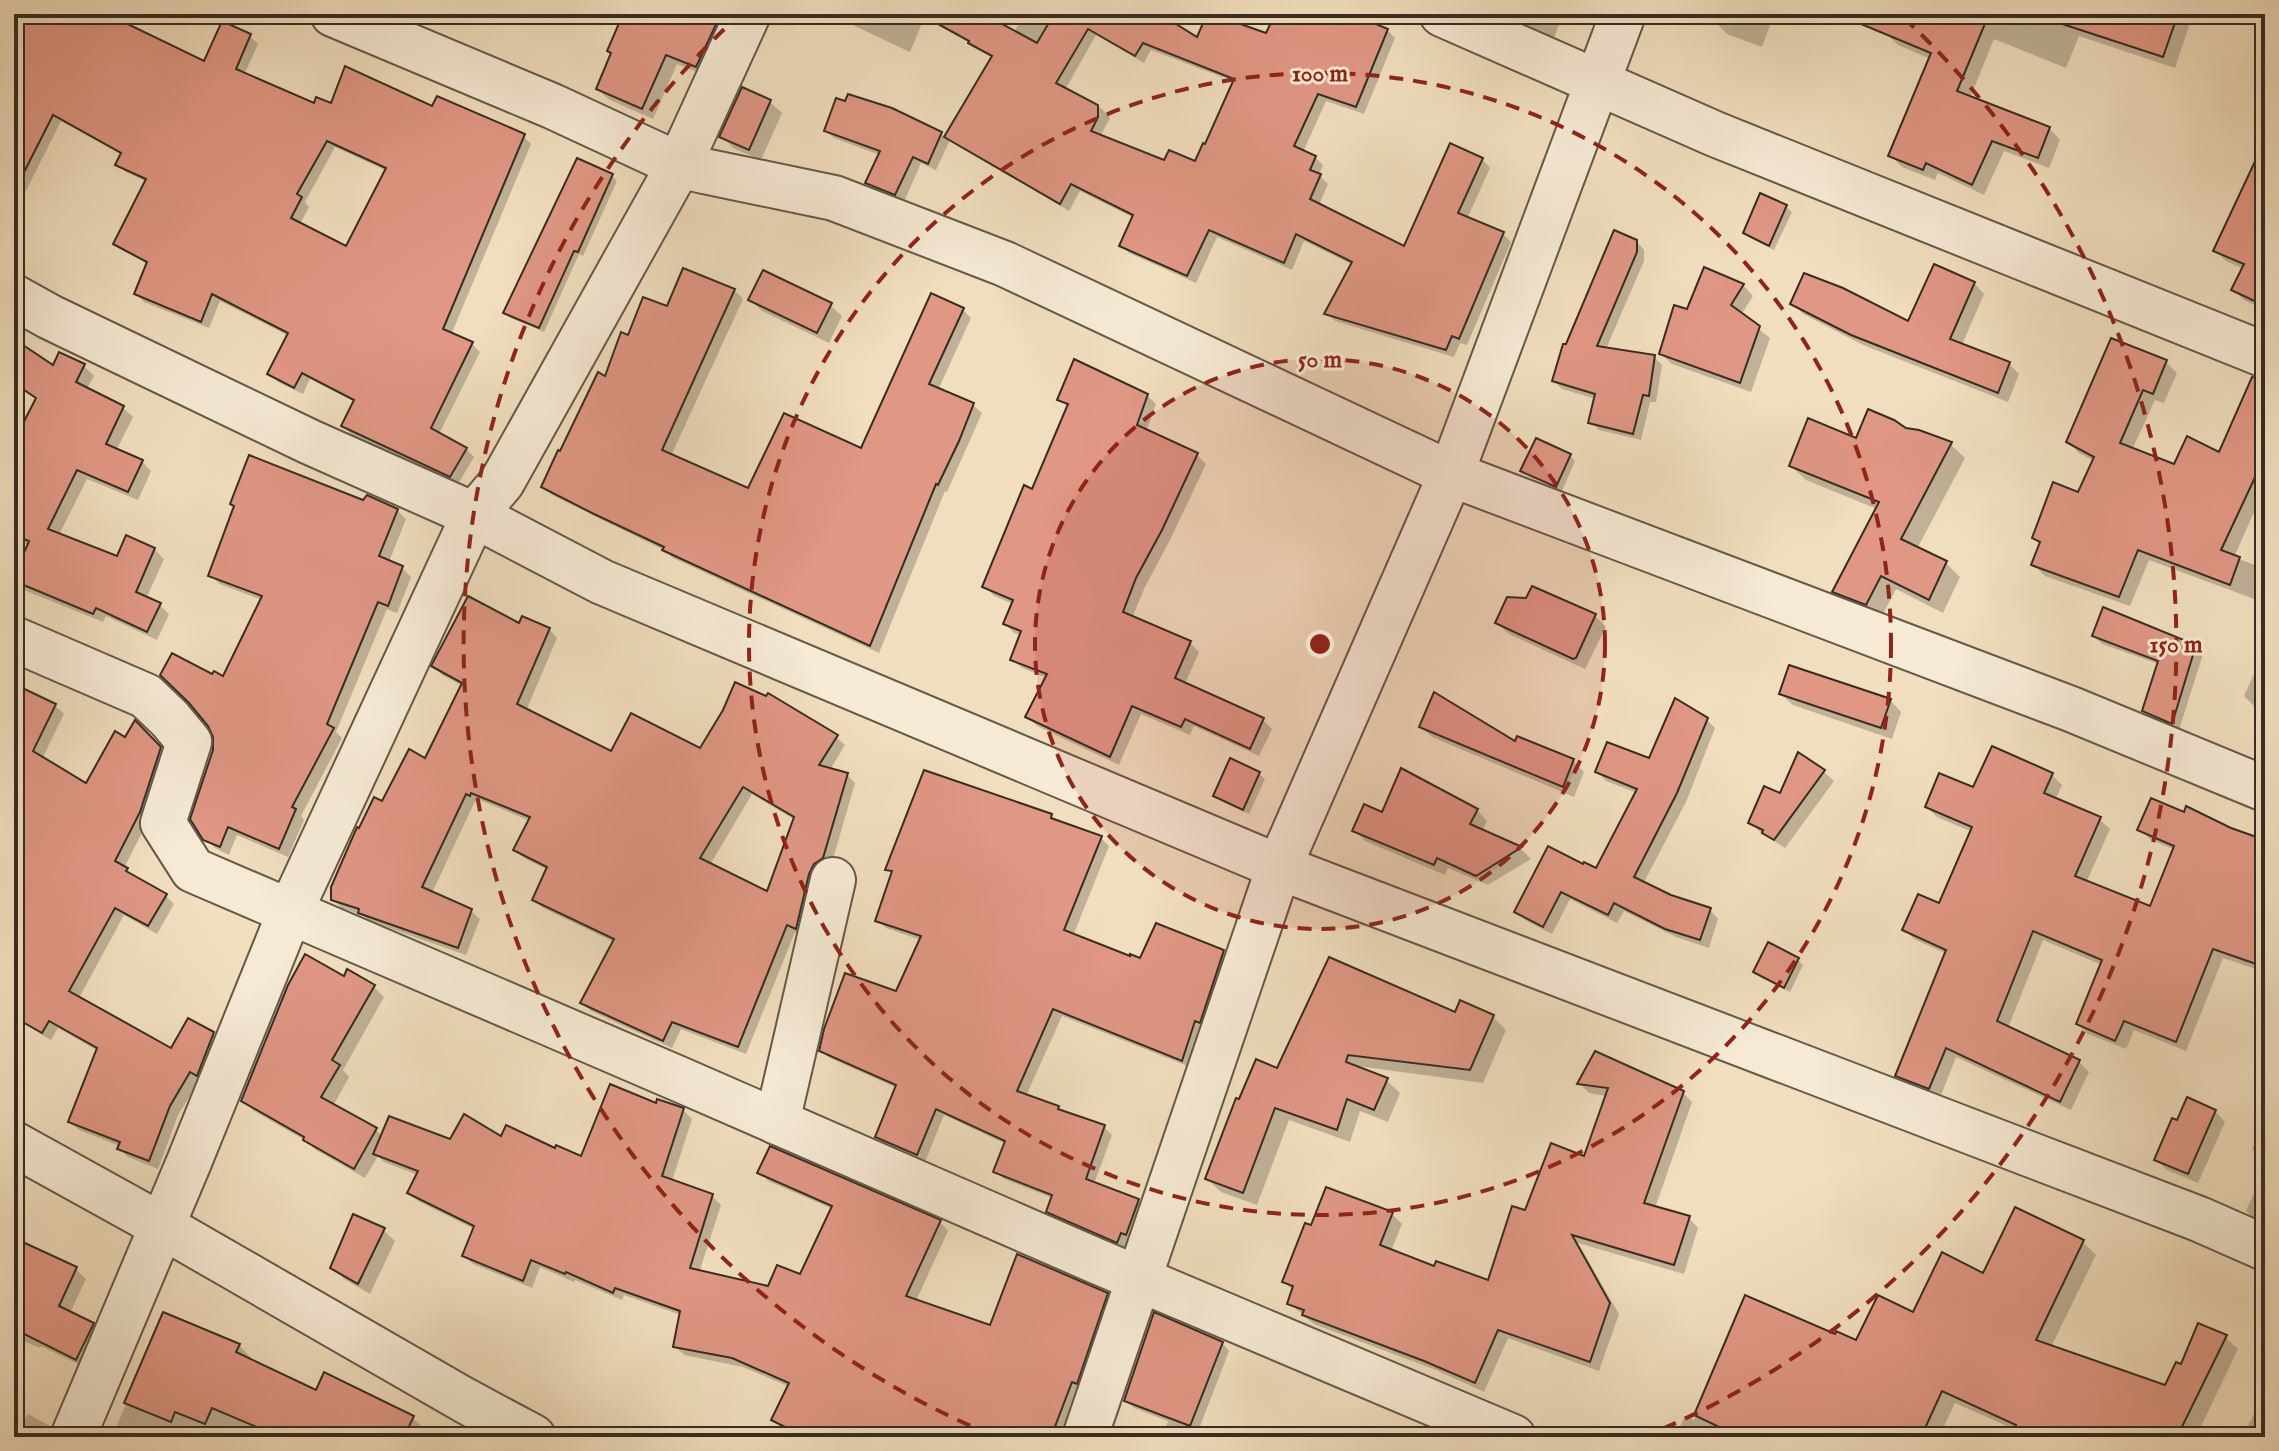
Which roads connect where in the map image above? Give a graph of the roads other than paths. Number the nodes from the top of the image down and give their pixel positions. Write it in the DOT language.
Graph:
graph roads {
  1 [pos="333,14"];
  2 [pos="748,14"];
  3 [pos="1442,14"];
  4 [pos="1623,14"];
  5 [pos="1597,82"];
  6 [pos="679,165"];
  7 [pos="14,297"];
  8 [pos="2265,355"];
  9 [pos="1451,474"];
  10 [pos="474,515"];
  11 [pos="14,639"];
  12 [pos="2265,789"];
  13 [pos="1279,867"];
  14 [pos="833,880"];
  15 [pos="290,912"];
  16 [pos="777,1122"];
  17 [pos="14,1144"];
  18 [pos="162,1226"];
  19 [pos="2265,1248"];
  20 [pos="1140,1280"];
  21 [pos="73,1437"];
  22 [pos="533,1437"];
  23 [pos="1085,1437"];
  24 [pos="1513,1437"];
  1 -- 6 [label="street"];
  2 -- 6 [label="street"];
  3 -- 5 [label="street"];
  4 -- 5 [label="street"];
  5 -- 8 [label="street"];
  5 -- 9 [label="street"];
  6 -- 9 [label="street"];
  6 -- 10 [label="street"];
  7 -- 10 [label="street"];
  9 -- 12 [label="street"];
  9 -- 13 [label="street"];
  10 -- 13 [label="street"];
  10 -- 15 [label="street"];
  11 -- 15 [label="street"];
  13 -- 19 [label="street"];
  13 -- 20 [label="street"];
  14 -- 16 [label="street"];
  15 -- 16 [label="street"];
  15 -- 18 [label="street"];
  16 -- 20 [label="street"];
  17 -- 18 [label="street"];
  18 -- 21 [label="street"];
  18 -- 22 [label="street"];
  20 -- 23 [label="street"];
  20 -- 24 [label="street"];
}
